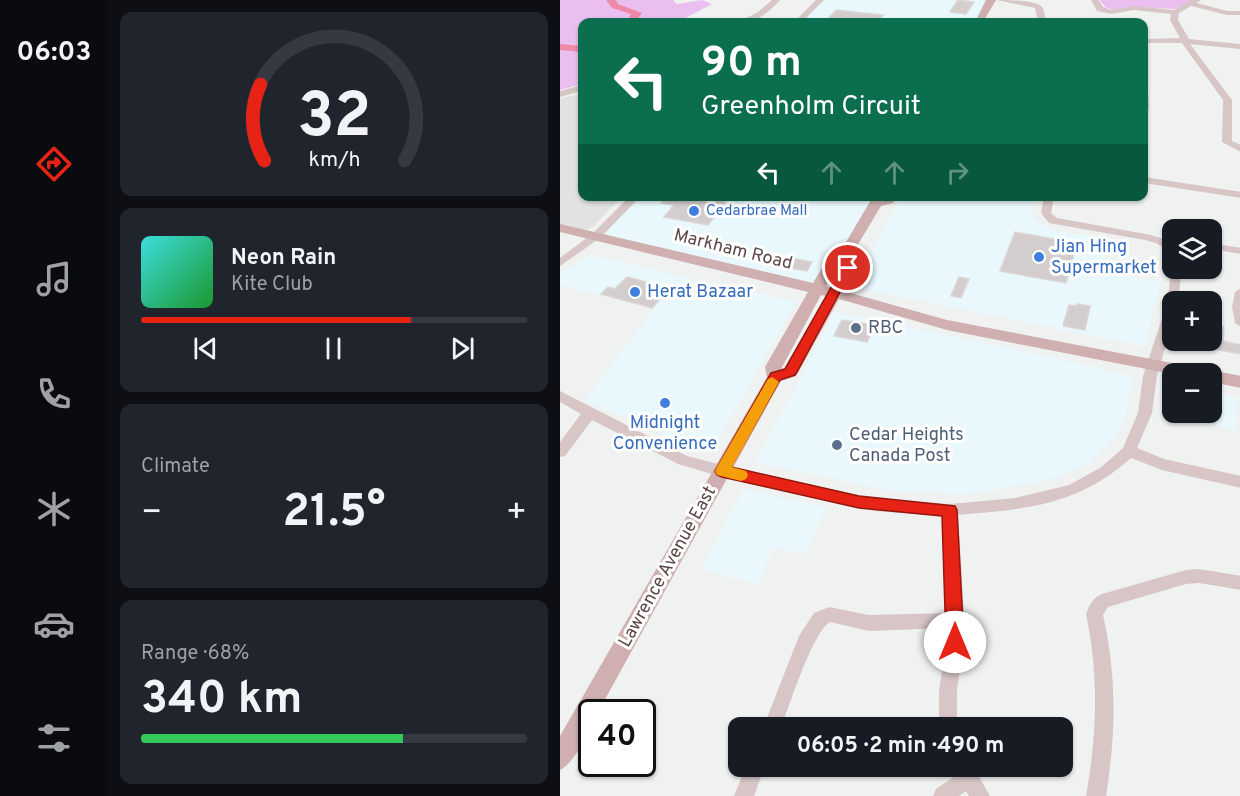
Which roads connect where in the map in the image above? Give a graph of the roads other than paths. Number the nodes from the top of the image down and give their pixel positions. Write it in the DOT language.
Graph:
graph roads {
  1 [pos="776,0"];
  2 [pos="820,0"];
  3 [pos="991,0"];
  4 [pos="1001,0"];
  5 [pos="1095,0"];
  6 [pos="1194,2"];
  7 [pos="1175,12"];
  8 [pos="1226,13"];
  9 [pos="1241,13"];
  10 [pos="752,18"];
  11 [pos="802,18"];
  12 [pos="981,18"];
  13 [pos="1041,18"];
  14 [pos="1241,20"];
  15 [pos="1148,41"];
  16 [pos="1185,42"];
  17 [pos="1241,47"];
  18 [pos="578,89"];
  19 [pos="560,94"];
  20 [pos="1241,149"];
  21 [pos="1148,181"];
  22 [pos="1241,195"];
  23 [pos="631,201"];
  24 [pos="873,201"];
  25 [pos="1048,201"];
  26 [pos="560,228"];
  27 [pos="560,237"];
  28 [pos="591,241"];
  29 [pos="1162,243"];
  30 [pos="1222,247"];
  31 [pos="1241,250"];
  32 [pos="841,261"];
  33 [pos="560,263"];
  34 [pos="1241,292"];
  35 [pos="813,295"];
  36 [pos="832,298"];
  37 [pos="1241,323"];
  38 [pos="1162,337"];
  39 [pos="1154,365"];
  40 [pos="1162,367"];
  41 [pos="775,377"];
  42 [pos="1222,378"];
  43 [pos="1241,382"];
  44 [pos="560,396"];
  45 [pos="590,413"];
  46 [pos="1129,451"];
  47 [pos="560,452"];
  48 [pos="722,471"];
  49 [pos="1241,482"];
  50 [pos="950,510"];
  51 [pos="1241,583"];
  52 [pos="955,620"];
  53 [pos="776,717"];
  54 [pos="948,717"];
  55 [pos="560,758"];
  56 [pos="752,777"];
  57 [pos="960,777"];
  58 [pos="968,777"];
  59 [pos="744,796"];
  60 [pos="942,796"];
  61 [pos="980,796"];
  62 [pos="1096,796"];
  1 -- 10 [label="street"];
  2 -- 11 [label="street"];
  3 -- 12 [label="main road"];
  4 -- 13 [label="street"];
  5 -- 7 [label="street"];
  6 -- 7 [label="street"];
  6 -- 8 [label="street"];
  7 -- 16 [label="street"];
  8 -- 9 [label="street"];
  8 -- 14 [label="street"];
  15 -- 16 [label="street"];
  16 -- 17 [label="street"];
  16 -- 20 [label="street"];
  18 -- 19 [label="street"];
  21 -- 22 [label="street"];
  23 -- 28 [label="street"];
  24 -- 32 [label="main road, Lawrence Avenue East"];
  25 -- 29 [label="street"];
  26 -- 28 [label="main road, Markham Road"];
  27 -- 28 [label="main road, Markham Road"];
  28 -- 33 [label="street"];
  28 -- 35 [label="main road, Markham Road"];
  30 -- 31 [label="street"];
  32 -- 35 [label="main road, Lawrence Avenue East"];
  32 -- 36 [label="main road, Lawrence Avenue East"];
  34 -- 37 [label="street"];
  35 -- 36 [label="main road, Markham Road"];
  35 -- 41 [label="main road, Lawrence Avenue East"];
  36 -- 39 [label="main road, Markham Road"];
  36 -- 41 [label="main road, Lawrence Avenue East"];
  38 -- 39 [label="street"];
  39 -- 40 [label="main road, Markham Road"];
  39 -- 46 [label="street"];
  41 -- 48 [label="main road, Lawrence Avenue East"];
  42 -- 43 [label="main road"];
  44 -- 45 [label="street"];
  45 -- 47 [label="street"];
  45 -- 48 [label="street"];
  46 -- 49 [label="street"];
  46 -- 50 [label="street"];
  48 -- 50 [label="street"];
  48 -- 55 [label="main road, Lawrence Avenue East"];
  50 -- 52 [label="street"];
  51 -- 62 [label="street"];
  52 -- 53 [label="street"];
  52 -- 54 [label="street"];
  56 -- 59 [label="street"];
  57 -- 60 [label="street"];
  58 -- 61 [label="street"];
}
